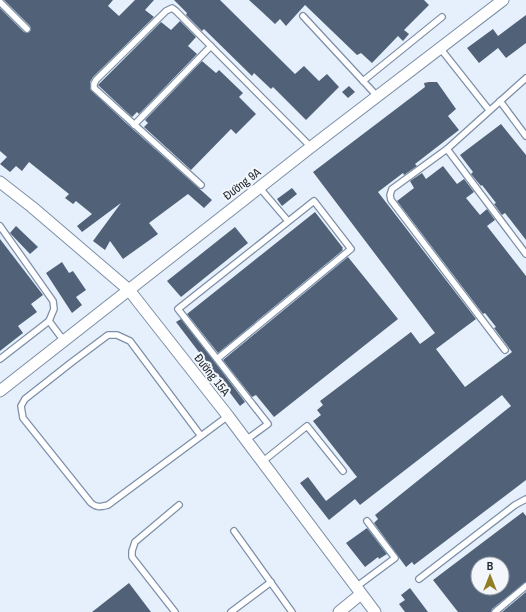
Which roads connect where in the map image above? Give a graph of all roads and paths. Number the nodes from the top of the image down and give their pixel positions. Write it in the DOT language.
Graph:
graph roads {
  1 [pos="503,0"];
  2 [pos="0,2"];
  3 [pos="303,16"];
  4 [pos="442,17"];
  5 [pos="27,29"];
  6 [pos="211,46"];
  7 [pos="440,48"];
  8 [pos="526,78"];
  9 [pos="363,81"];
  10 [pos="376,96"];
  11 [pos="500,101"];
  12 [pos="489,110"];
  13 [pos="134,125"];
  14 [pos="526,136"];
  15 [pos="311,147"];
  16 [pos="447,149"];
  17 [pos="0,182"];
  18 [pos="201,185"];
  19 [pos="259,187"];
  20 [pos="288,221"];
  21 [pos="0,226"];
  22 [pos="526,254"];
  23 [pos="129,290"];
  24 [pos="49,321"];
  25 [pos="64,341"];
  26 [pos="504,350"];
  27 [pos="0,359"];
  28 [pos="217,359"];
  29 [pos="0,391"];
  30 [pos="228,416"];
  31 [pos="201,436"];
  32 [pos="246,440"];
  33 [pos="262,462"];
  34 [pos="343,471"];
  35 [pos="526,499"];
  36 [pos="179,505"];
  37 [pos="367,521"];
  38 [pos="234,530"];
  39 [pos="420,579"];
  40 [pos="271,582"];
  41 [pos="526,586"];
  42 [pos="359,591"];
  43 [pos="175,612"];
  44 [pos="231,612"];
  45 [pos="292,612"];
  46 [pos="339,612"];
  47 [pos="375,612"];
  48 [pos="495,612"];
  1 -- 7 [label="street, Đường 9A"];
  2 -- 5 [label="lane"];
  3 -- 9 [label="lane"];
  4 -- 9 [label="lane"];
  6 -- 13 [label="lane"];
  6 -- 13 [label="lane"];
  6 -- 15 [label="lane"];
  7 -- 10 [label="street, Đường 9A"];
  7 -- 12 [label="lane"];
  8 -- 11 [label="lane"];
  9 -- 10 [label="lane"];
  10 -- 15 [label="street, Đường 9A"];
  11 -- 12 [label="lane"];
  11 -- 14 [label="lane"];
  12 -- 16 [label="lane"];
  13 -- 18 [label="lane"];
  15 -- 19 [label="street, Đường 9A"];
  16 -- 22 [label="lane"];
  16 -- 26 [label="lane"];
  17 -- 23 [label="street, Đường 15A"];
  19 -- 20 [label="lane"];
  19 -- 23 [label="street, Đường 9A"];
  20 -- 28 [label="lane"];
  20 -- 28 [label="lane"];
  21 -- 24 [label="lane"];
  23 -- 25 [label="street, Đường 9A"];
  23 -- 30 [label="street, Đường 15A"];
  24 -- 25 [label="lane"];
  24 -- 27 [label="lane"];
  25 -- 29 [label="street, Đường 9A"];
  28 -- 32 [label="lane"];
  30 -- 31 [label="lane"];
  30 -- 32 [label="street, Đường 15A"];
  31 -- 31 [label="lane"];
  32 -- 33 [label="street, Đường 15A"];
  33 -- 34 [label="lane"];
  33 -- 42 [label="street, Đường 15A"];
  35 -- 39 [label="lane"];
  36 -- 43 [label="lane"];
  37 -- 42 [label="lane"];
  38 -- 40 [label="lane"];
  40 -- 44 [label="lane"];
  40 -- 45 [label="lane"];
  41 -- 48 [label="lane"];
  42 -- 46 [label="street"];
  42 -- 47 [label="street, Đường 15A"];
}
